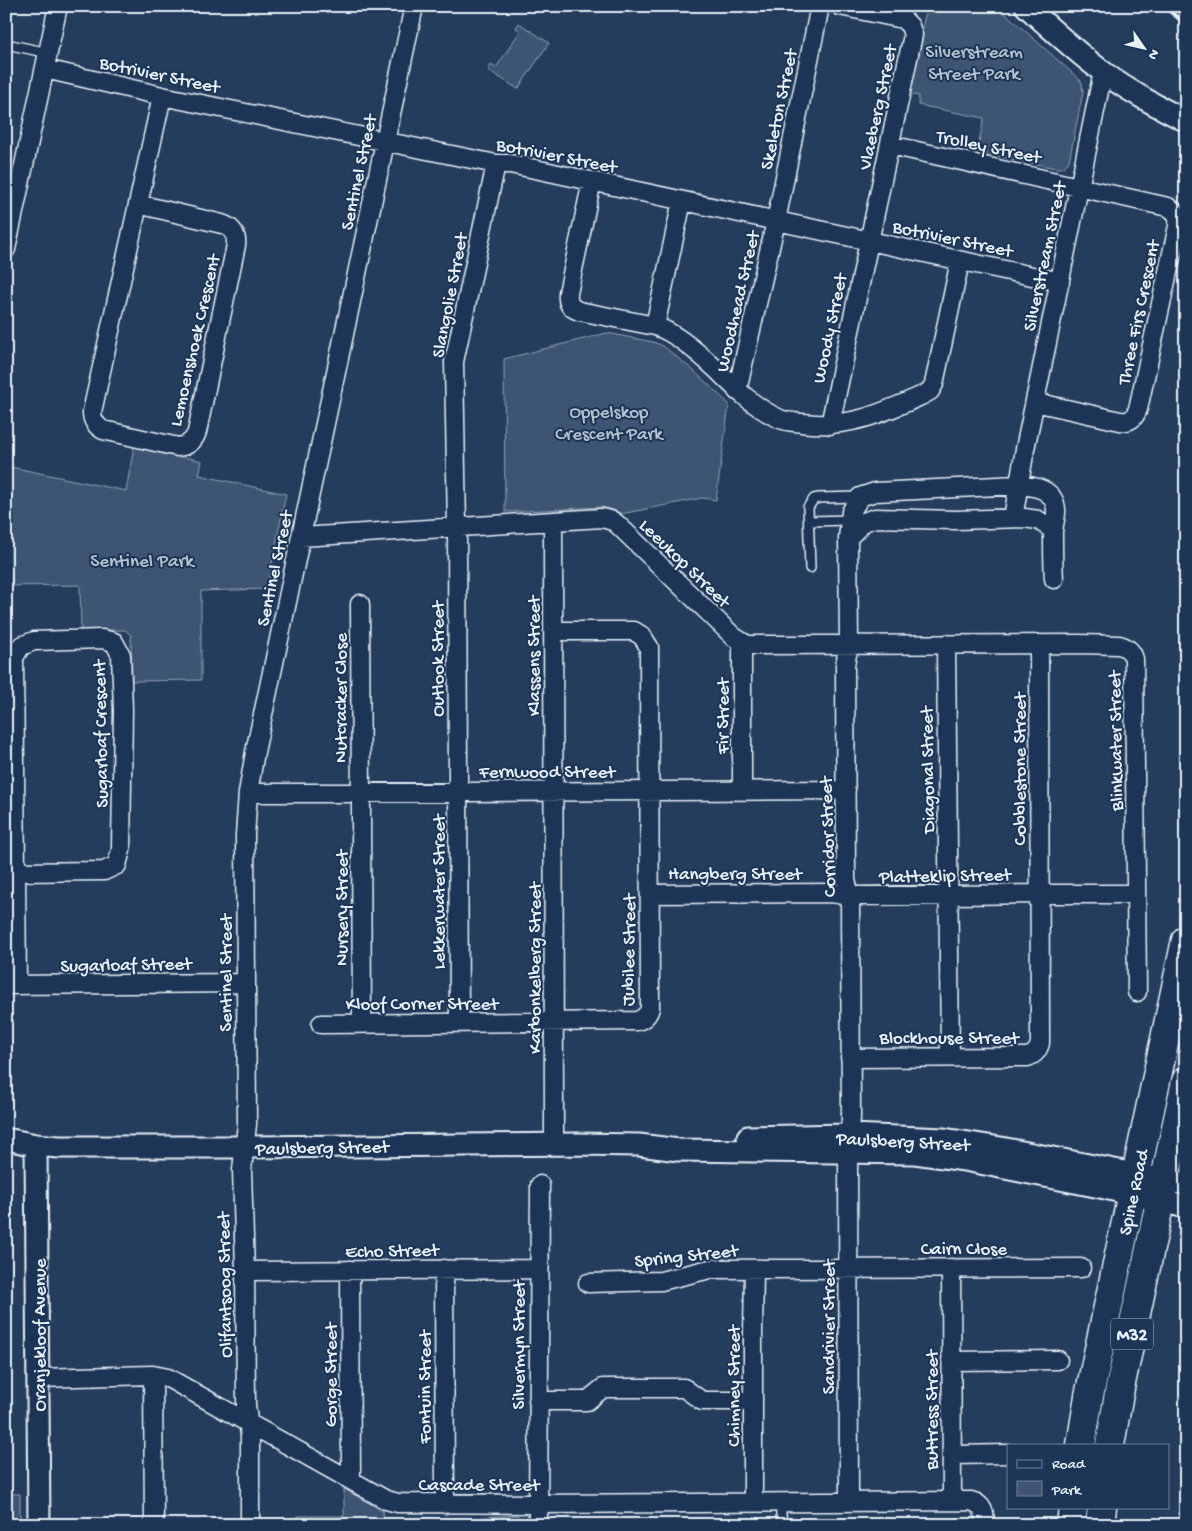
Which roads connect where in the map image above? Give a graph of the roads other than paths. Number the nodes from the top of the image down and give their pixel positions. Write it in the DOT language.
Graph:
graph roads {
  1 [pos="58,6"];
  2 [pos="414,6"];
  3 [pos="820,6"];
  4 [pos="840,6"];
  5 [pos="1026,6"];
  6 [pos="6,44"];
  7 [pos="47,61"];
  8 [pos="1103,72"];
  9 [pos="162,96"];
  10 [pos="1186,121"];
  11 [pos="386,141"];
  12 [pos="890,145"];
  13 [pos="496,164"];
  14 [pos="592,182"];
  15 [pos="1079,187"];
  16 [pos="682,201"];
  17 [pos="138,204"];
  18 [pos="776,221"];
  19 [pos="869,241"];
  20 [pos="6,249"];
  21 [pos="960,260"];
  22 [pos="1060,282"];
  23 [pos="656,326"];
  24 [pos="738,391"];
  25 [pos="1035,402"];
  26 [pos="830,425"];
  27 [pos="1018,485"];
  28 [pos="860,497"];
  29 [pos="1013,518"];
  30 [pos="553,520"];
  31 [pos="851,520"];
  32 [pos="809,521"];
  33 [pos="457,526"];
  34 [pos="1053,530"];
  35 [pos="301,537"];
  36 [pos="848,538"];
  37 [pos="810,568"];
  38 [pos="1054,579"];
  39 [pos="360,604"];
  40 [pos="553,631"];
  41 [pos="742,642"];
  42 [pos="849,644"];
  43 [pos="946,644"];
  44 [pos="1039,644"];
  45 [pos="742,790"];
  46 [pos="846,790"];
  47 [pos="553,791"];
  48 [pos="649,791"];
  49 [pos="361,792"];
  50 [pos="458,792"];
  51 [pos="248,793"];
  52 [pos="17,872"];
  53 [pos="650,894"];
  54 [pos="948,894"];
  55 [pos="1040,894"];
  56 [pos="1136,894"];
  57 [pos="850,896"];
  58 [pos="1186,940"];
  59 [pos="246,983"];
  60 [pos="12,985"];
  61 [pos="1137,992"];
  62 [pos="554,1022"];
  63 [pos="459,1023"];
  64 [pos="321,1024"];
  65 [pos="362,1024"];
  66 [pos="950,1057"];
  67 [pos="850,1058"];
  68 [pos="1186,1081"];
  69 [pos="6,1139"];
  70 [pos="554,1144"];
  71 [pos="850,1144"];
  72 [pos="36,1145"];
  73 [pos="244,1147"];
  74 [pos="1133,1184"];
  75 [pos="540,1185"];
  76 [pos="1174,1193"];
  77 [pos="848,1268"];
  78 [pos="950,1268"];
  79 [pos="1080,1268"];
  80 [pos="444,1269"];
  81 [pos="539,1269"];
  82 [pos="754,1269"];
  83 [pos="350,1270"];
  84 [pos="245,1271"];
  85 [pos="588,1283"];
  86 [pos="951,1360"];
  87 [pos="1058,1360"];
  88 [pos="153,1375"];
  89 [pos="38,1378"];
  90 [pos="753,1401"];
  91 [pos="538,1402"];
  92 [pos="247,1422"];
  93 [pos="1081,1444"];
  94 [pos="1110,1444"];
  95 [pos="1007,1454"];
  96 [pos="952,1455"];
  97 [pos="351,1480"];
  98 [pos="952,1500"];
  99 [pos="754,1502"];
  100 [pos="780,1502"];
  101 [pos="849,1502"];
  102 [pos="445,1504"];
  103 [pos="538,1504"];
  104 [pos="1073,1508"];
  105 [pos="1102,1508"];
  106 [pos="39,1525"];
  107 [pos="154,1525"];
  108 [pos="250,1525"];
  109 [pos="538,1525"];
  110 [pos="782,1525"];
  111 [pos="985,1525"];
  112 [pos="1071,1525"];
  113 [pos="1100,1525"];
  1 -- 7 [label="street"];
  2 -- 11 [label="street, Sentinel Street"];
  3 -- 18 [label="street, Skeleton Street"];
  4 -- 12 [label="street, Vlaeberg Street"];
  5 -- 8 [label="street"];
  6 -- 7 [label="lane"];
  7 -- 9 [label="street, Botrivier Street"];
  7 -- 20 [label="street"];
  8 -- 10 [label="street"];
  8 -- 15 [label="street, Silverstream Street"];
  9 -- 11 [label="street, Botrivier Street"];
  9 -- 17 [label="street, Lemoenshoek Crescent"];
  11 -- 13 [label="street, Botrivier Street"];
  11 -- 35 [label="street, Sentinel Street"];
  12 -- 15 [label="street, Trolley Street"];
  12 -- 19 [label="street, Vlaeberg Street"];
  13 -- 14 [label="street, Botrivier Street"];
  13 -- 33 [label="street, Slangolie Street"];
  14 -- 16 [label="street, Botrivier Street"];
  14 -- 23 [label="street"];
  15 -- 22 [label="street, Silverstream Street"];
  15 -- 25 [label="street, Three Firs Crescent"];
  16 -- 18 [label="street, Botrivier Street"];
  16 -- 23 [label="street"];
  17 -- 17 [label="street, Lemoenshoek Crescent"];
  18 -- 19 [label="street, Botrivier Street"];
  18 -- 24 [label="street, Woodhead Street"];
  19 -- 21 [label="street, Botrivier Street"];
  19 -- 26 [label="street, Woody Street"];
  21 -- 22 [label="street, Botrivier Street"];
  21 -- 26 [label="street"];
  22 -- 25 [label="street, Silverstream Street"];
  23 -- 24 [label="street"];
  24 -- 26 [label="street"];
  25 -- 27 [label="street, Silverstream Street"];
  27 -- 28 [label="street"];
  27 -- 29 [label="street, Silverstream Street"];
  27 -- 34 [label="street"];
  28 -- 31 [label="street, Corridor Street"];
  28 -- 32 [label="lane"];
  29 -- 34 [label="street"];
  29 -- 36 [label="street"];
  30 -- 33 [label="street, Leeukop Street"];
  30 -- 40 [label="street, Klassens Street"];
  30 -- 41 [label="street, Leeukop Street"];
  31 -- 32 [label="lane"];
  31 -- 36 [label="street, Corridor Street"];
  32 -- 37 [label="lane"];
  33 -- 35 [label="street, Leeukop Street"];
  33 -- 50 [label="street, Outlook Street"];
  34 -- 38 [label="street"];
  35 -- 51 [label="street, Sentinel Street"];
  36 -- 42 [label="street, Corridor Street"];
  39 -- 49 [label="street, Nutcracker Close"];
  40 -- 47 [label="street, Klassens Street"];
  40 -- 48 [label="street, Jubilee Street"];
  41 -- 42 [label="street"];
  41 -- 45 [label="street, Fir Street"];
  42 -- 43 [label="street"];
  42 -- 46 [label="street, Corridor Street"];
  43 -- 44 [label="street"];
  43 -- 54 [label="street, Diagonal Street"];
  44 -- 55 [label="street, Cobblestone Street"];
  44 -- 56 [label="street, Blinkwater Street"];
  45 -- 46 [label="street, Fernwood Street"];
  45 -- 48 [label="street, Fernwood Street"];
  46 -- 57 [label="street, Corridor Street"];
  47 -- 48 [label="street, Fernwood Street"];
  47 -- 50 [label="street, Fernwood Street"];
  47 -- 62 [label="street, Karbonkelberg Street"];
  48 -- 53 [label="street, Jubilee Street"];
  49 -- 50 [label="street, Fernwood Street"];
  49 -- 51 [label="street, Fernwood Street"];
  49 -- 65 [label="street, Nursery Street"];
  50 -- 63 [label="street, Lekkerwater Street"];
  51 -- 59 [label="street, Sentinel Street"];
  52 -- 52 [label="street, Sugarloaf Crescent"];
  52 -- 60 [label="street, Sugarloaf Crescent"];
  53 -- 57 [label="street, Hangberg Street"];
  53 -- 62 [label="street, Jubilee Street"];
  54 -- 55 [label="street, Platteklip Street"];
  54 -- 57 [label="street, Platteklip Street"];
  54 -- 66 [label="street, Diagonal Street"];
  55 -- 56 [label="street"];
  55 -- 66 [label="street, Blockhouse Street"];
  56 -- 61 [label="street, Blinkwater Street"];
  57 -- 67 [label="street, Corridor Street"];
  58 -- 74 [label="main road, Spine Road / M32"];
  59 -- 60 [label="street, Sugarloaf Street"];
  59 -- 73 [label="street, Sentinel Street"];
  62 -- 63 [label="street, Kloof Corner Street"];
  62 -- 70 [label="street, Karbonkelberg Street"];
  63 -- 65 [label="street, Kloof Corner Street"];
  64 -- 65 [label="street, Kloof Corner Street"];
  66 -- 67 [label="street, Blockhouse Street"];
  67 -- 71 [label="street, Corridor Street"];
  68 -- 76 [label="main road, Spine Road / M32"];
  69 -- 72 [label="street, Paulsberg Street"];
  70 -- 71 [label="street, Paulsberg Street"];
  70 -- 73 [label="street, Paulsberg Street"];
  71 -- 74 [label="street, Paulsberg Street"];
  71 -- 77 [label="street, Sandrivier Street"];
  72 -- 73 [label="street, Paulsberg Street"];
  72 -- 89 [label="street, Oranjekloof Avenue"];
  73 -- 84 [label="street, Olifantsoog Street"];
  74 -- 76 [label="street, Paulsberg Street"];
  74 -- 93 [label="main road, Spine Road / M32"];
  75 -- 81 [label="street, Silvermyn Street"];
  76 -- 94 [label="main road, Spine Road / M32"];
  77 -- 78 [label="street, Cairn Close"];
  77 -- 82 [label="street, Spring Street"];
  77 -- 101 [label="street, Sandrivier Street"];
  78 -- 79 [label="street, Cairn Close"];
  78 -- 86 [label="street, Buttress Street"];
  80 -- 81 [label="street, Echo Street"];
  80 -- 83 [label="street, Echo Street"];
  80 -- 102 [label="street, Fontuin Street"];
  81 -- 91 [label="street, Silvermyn Street"];
  82 -- 85 [label="street, Spring Street"];
  82 -- 90 [label="street, Chimney Street"];
  83 -- 84 [label="street, Echo Street"];
  83 -- 97 [label="street, Gorge Street"];
  84 -- 92 [label="street, Olifantsoog Street"];
  86 -- 87 [label="street"];
  86 -- 96 [label="street, Buttress Street"];
  88 -- 89 [label="street, Cascade Street"];
  88 -- 92 [label="street, Cascade Street"];
  88 -- 107 [label="street"];
  89 -- 106 [label="street, Oranjekloof Avenue"];
  90 -- 91 [label="street"];
  90 -- 99 [label="street, Chimney Street"];
  91 -- 103 [label="street, Silvermyn Street"];
  92 -- 97 [label="street, Cascade Street"];
  92 -- 108 [label="street, Olifantsoog Street"];
  95 -- 96 [label="street"];
  96 -- 98 [label="street, Buttress Street"];
  97 -- 102 [label="street, Cascade Street"];
  98 -- 101 [label="street, Cascade Street"];
  98 -- 111 [label="street"];
  99 -- 100 [label="street, Cascade Street"];
  99 -- 103 [label="street, Cascade Street"];
  100 -- 101 [label="street, Cascade Street"];
  100 -- 110 [label="lane"];
  102 -- 103 [label="street, Cascade Street"];
  103 -- 109 [label="street, Silvermyn Street"];
  104 -- 112 [label="main road"];
  105 -- 113 [label="main road"];
}
